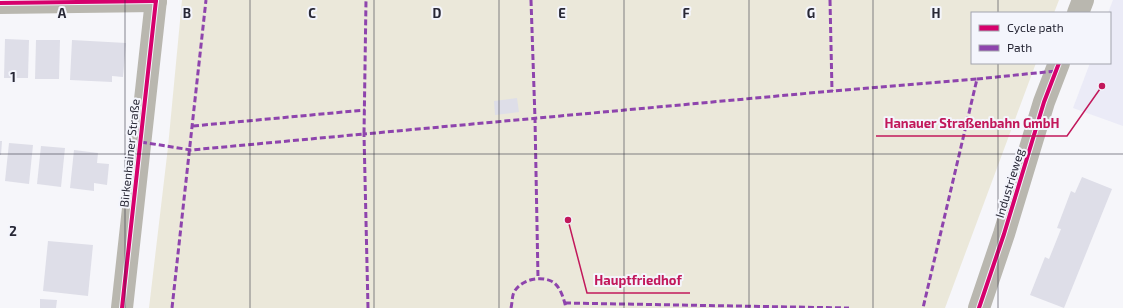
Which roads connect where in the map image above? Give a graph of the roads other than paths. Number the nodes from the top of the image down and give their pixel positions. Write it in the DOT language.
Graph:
graph roads {
  1 [pos="156,0"];
  2 [pos="1083,0"];
  3 [pos="0,3"];
  4 [pos="1078,12"];
  5 [pos="1058,64"];
  6 [pos="122,308"];
  7 [pos="979,308"];
  1 -- 3 [label="street"];
  1 -- 6 [label="street, Birkenhainer Straße"];
  2 -- 4 [label="street"];
  5 -- 7 [label="street, Industrieweg"];
}
